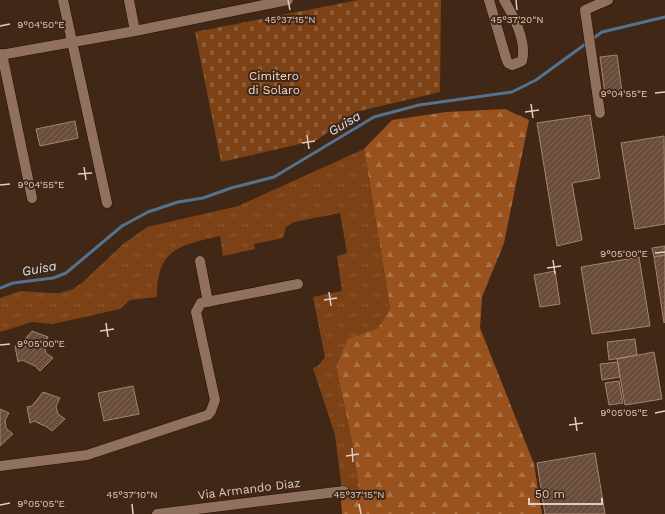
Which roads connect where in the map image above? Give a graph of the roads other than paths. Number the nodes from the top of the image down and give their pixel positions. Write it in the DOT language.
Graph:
graph roads {
  1 [pos="63,0"];
  2 [pos="129,0"];
  3 [pos="288,0"];
  4 [pos="489,0"];
  5 [pos="504,0"];
  6 [pos="608,0"];
  7 [pos="135,30"];
  8 [pos="72,42"];
  9 [pos="1,54"];
  10 [pos="600,113"];
  11 [pos="32,198"];
  12 [pos="107,203"];
  13 [pos="200,261"];
  14 [pos="298,284"];
  15 [pos="208,302"];
  16 [pos="0,466"];
  17 [pos="344,491"];
  18 [pos="157,514"];
  1 -- 8 [label="street"];
  2 -- 7 [label="street"];
  3 -- 7 [label="street"];
  4 -- 5 [label="street"];
  6 -- 10 [label="street"];
  7 -- 8 [label="street"];
  8 -- 9 [label="street"];
  8 -- 12 [label="street"];
  9 -- 11 [label="street"];
  13 -- 15 [label="street"];
  14 -- 15 [label="street"];
  15 -- 16 [label="street"];
  17 -- 18 [label="street, Via Armando Diaz"];
}
